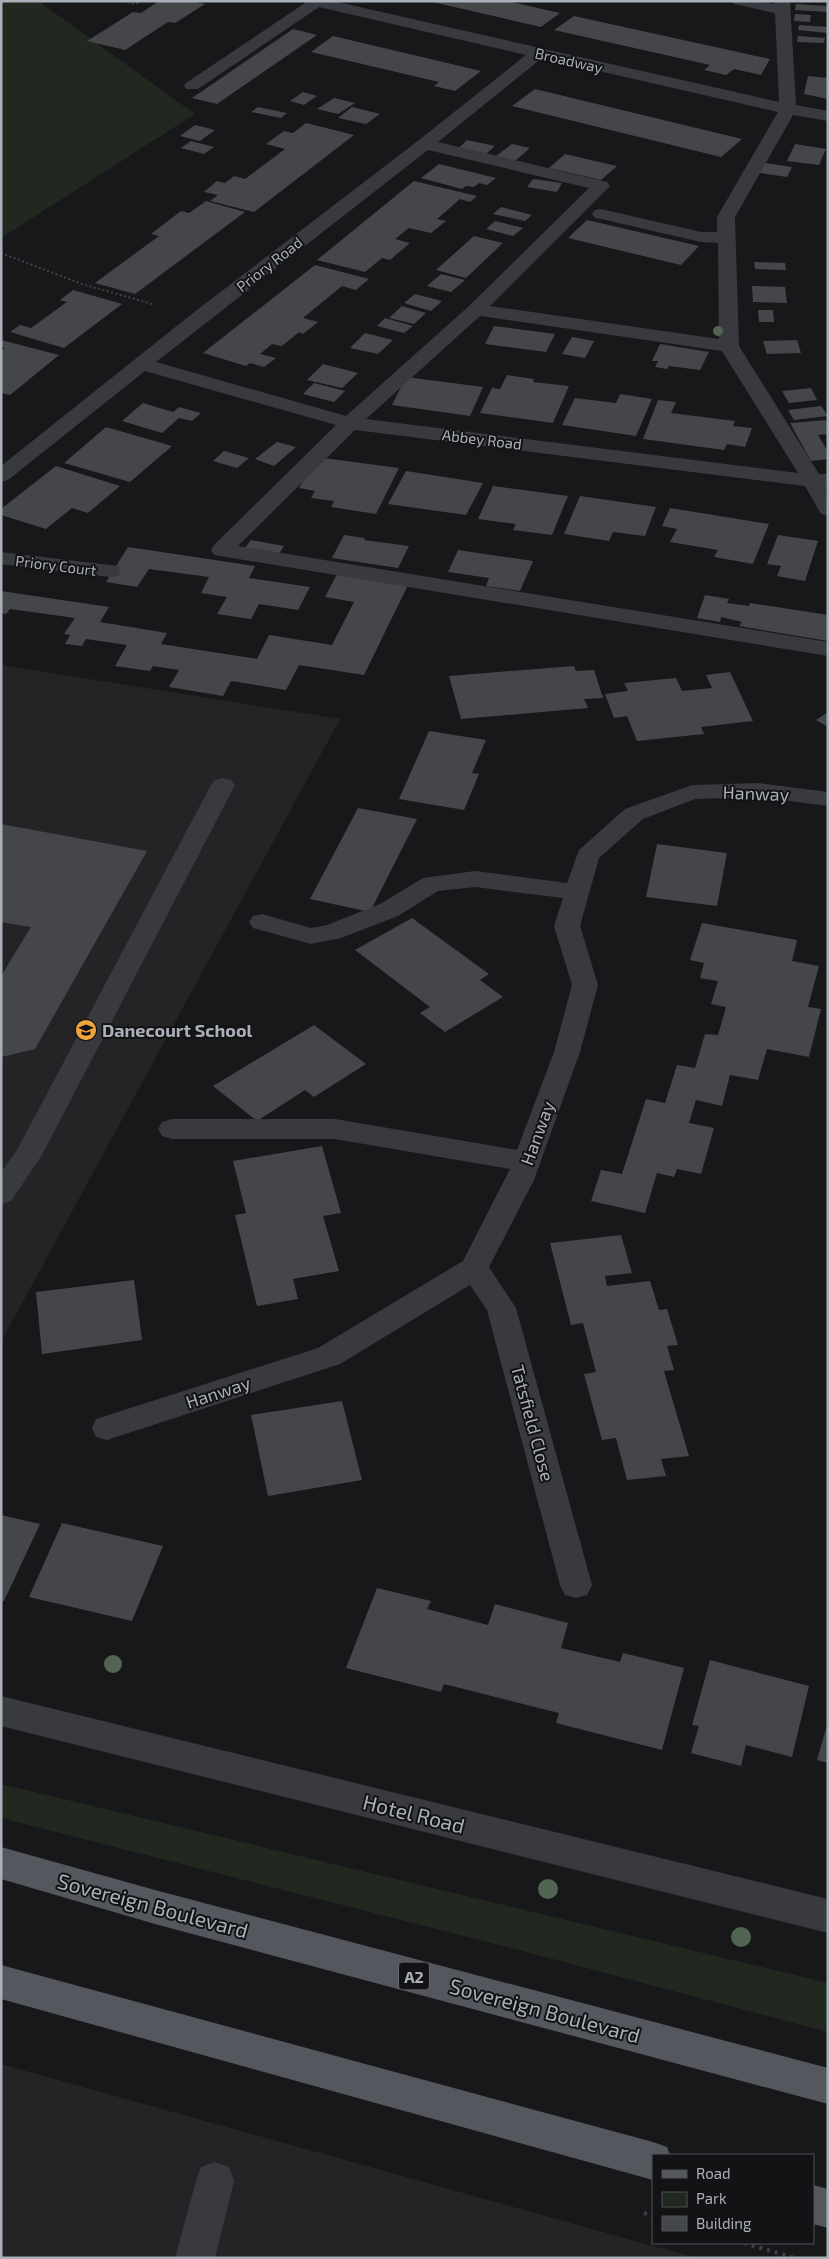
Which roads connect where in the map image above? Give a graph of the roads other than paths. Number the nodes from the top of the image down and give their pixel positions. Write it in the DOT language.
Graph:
graph roads {
  1 [pos="739,1"];
  2 [pos="313,2"];
  3 [pos="781,6"];
  4 [pos="538,53"];
  5 [pos="192,86"];
  6 [pos="788,109"];
  7 [pos="828,116"];
  8 [pos="425,144"];
  9 [pos="601,214"];
  10 [pos="726,238"];
  11 [pos="476,310"];
  12 [pos="729,346"];
  13 [pos="142,364"];
  14 [pos="350,422"];
  15 [pos="1,476"];
  16 [pos="820,480"];
  17 [pos="828,510"];
  18 [pos="1,558"];
  19 [pos="110,571"];
  20 [pos="828,649"];
  21 [pos="223,785"];
  22 [pos="828,799"];
  23 [pos="577,892"];
  24 [pos="262,922"];
  25 [pos="172,1129"];
  26 [pos="526,1162"];
  27 [pos="1,1194"];
  28 [pos="474,1268"];
  29 [pos="107,1428"];
  30 [pos="576,1585"];
  31 [pos="1,1711"];
  32 [pos="1,1863"];
  33 [pos="828,1916"];
  34 [pos="1,1982"];
  35 [pos="828,2086"];
  36 [pos="652,2161"];
  37 [pos="215,2181"];
  38 [pos="814,2205"];
  39 [pos="828,2209"];
  40 [pos="195,2258"];
  1 -- 3 [label="street"];
  2 -- 4 [label="street, Broadway"];
  2 -- 5 [label="street"];
  3 -- 6 [label="street"];
  4 -- 6 [label="street, Broadway"];
  4 -- 8 [label="street, Priory Road"];
  6 -- 7 [label="street, Broadway"];
  6 -- 10 [label="street"];
  8 -- 11 [label="street"];
  8 -- 13 [label="street, Priory Road"];
  9 -- 10 [label="street"];
  10 -- 12 [label="street"];
  11 -- 12 [label="street"];
  11 -- 14 [label="street"];
  12 -- 16 [label="street"];
  13 -- 14 [label="street, Abbey Road"];
  13 -- 15 [label="street, Priory Road"];
  14 -- 16 [label="street, Abbey Road"];
  14 -- 20 [label="street"];
  16 -- 17 [label="street"];
  18 -- 19 [label="street, Priory Court"];
  21 -- 27 [label="street"];
  22 -- 23 [label="street, Hanway"];
  23 -- 24 [label="street"];
  23 -- 26 [label="street, Hanway"];
  25 -- 26 [label="street"];
  26 -- 28 [label="street, Hanway"];
  28 -- 29 [label="street, Hanway"];
  28 -- 30 [label="street, Tatsfield Close"];
  31 -- 33 [label="street, Hotel Road"];
  32 -- 35 [label="main road, Sovereign Boulevard / A2"];
  34 -- 36 [label="main road"];
  37 -- 40 [label="street"];
  38 -- 39 [label="main road"];
}
